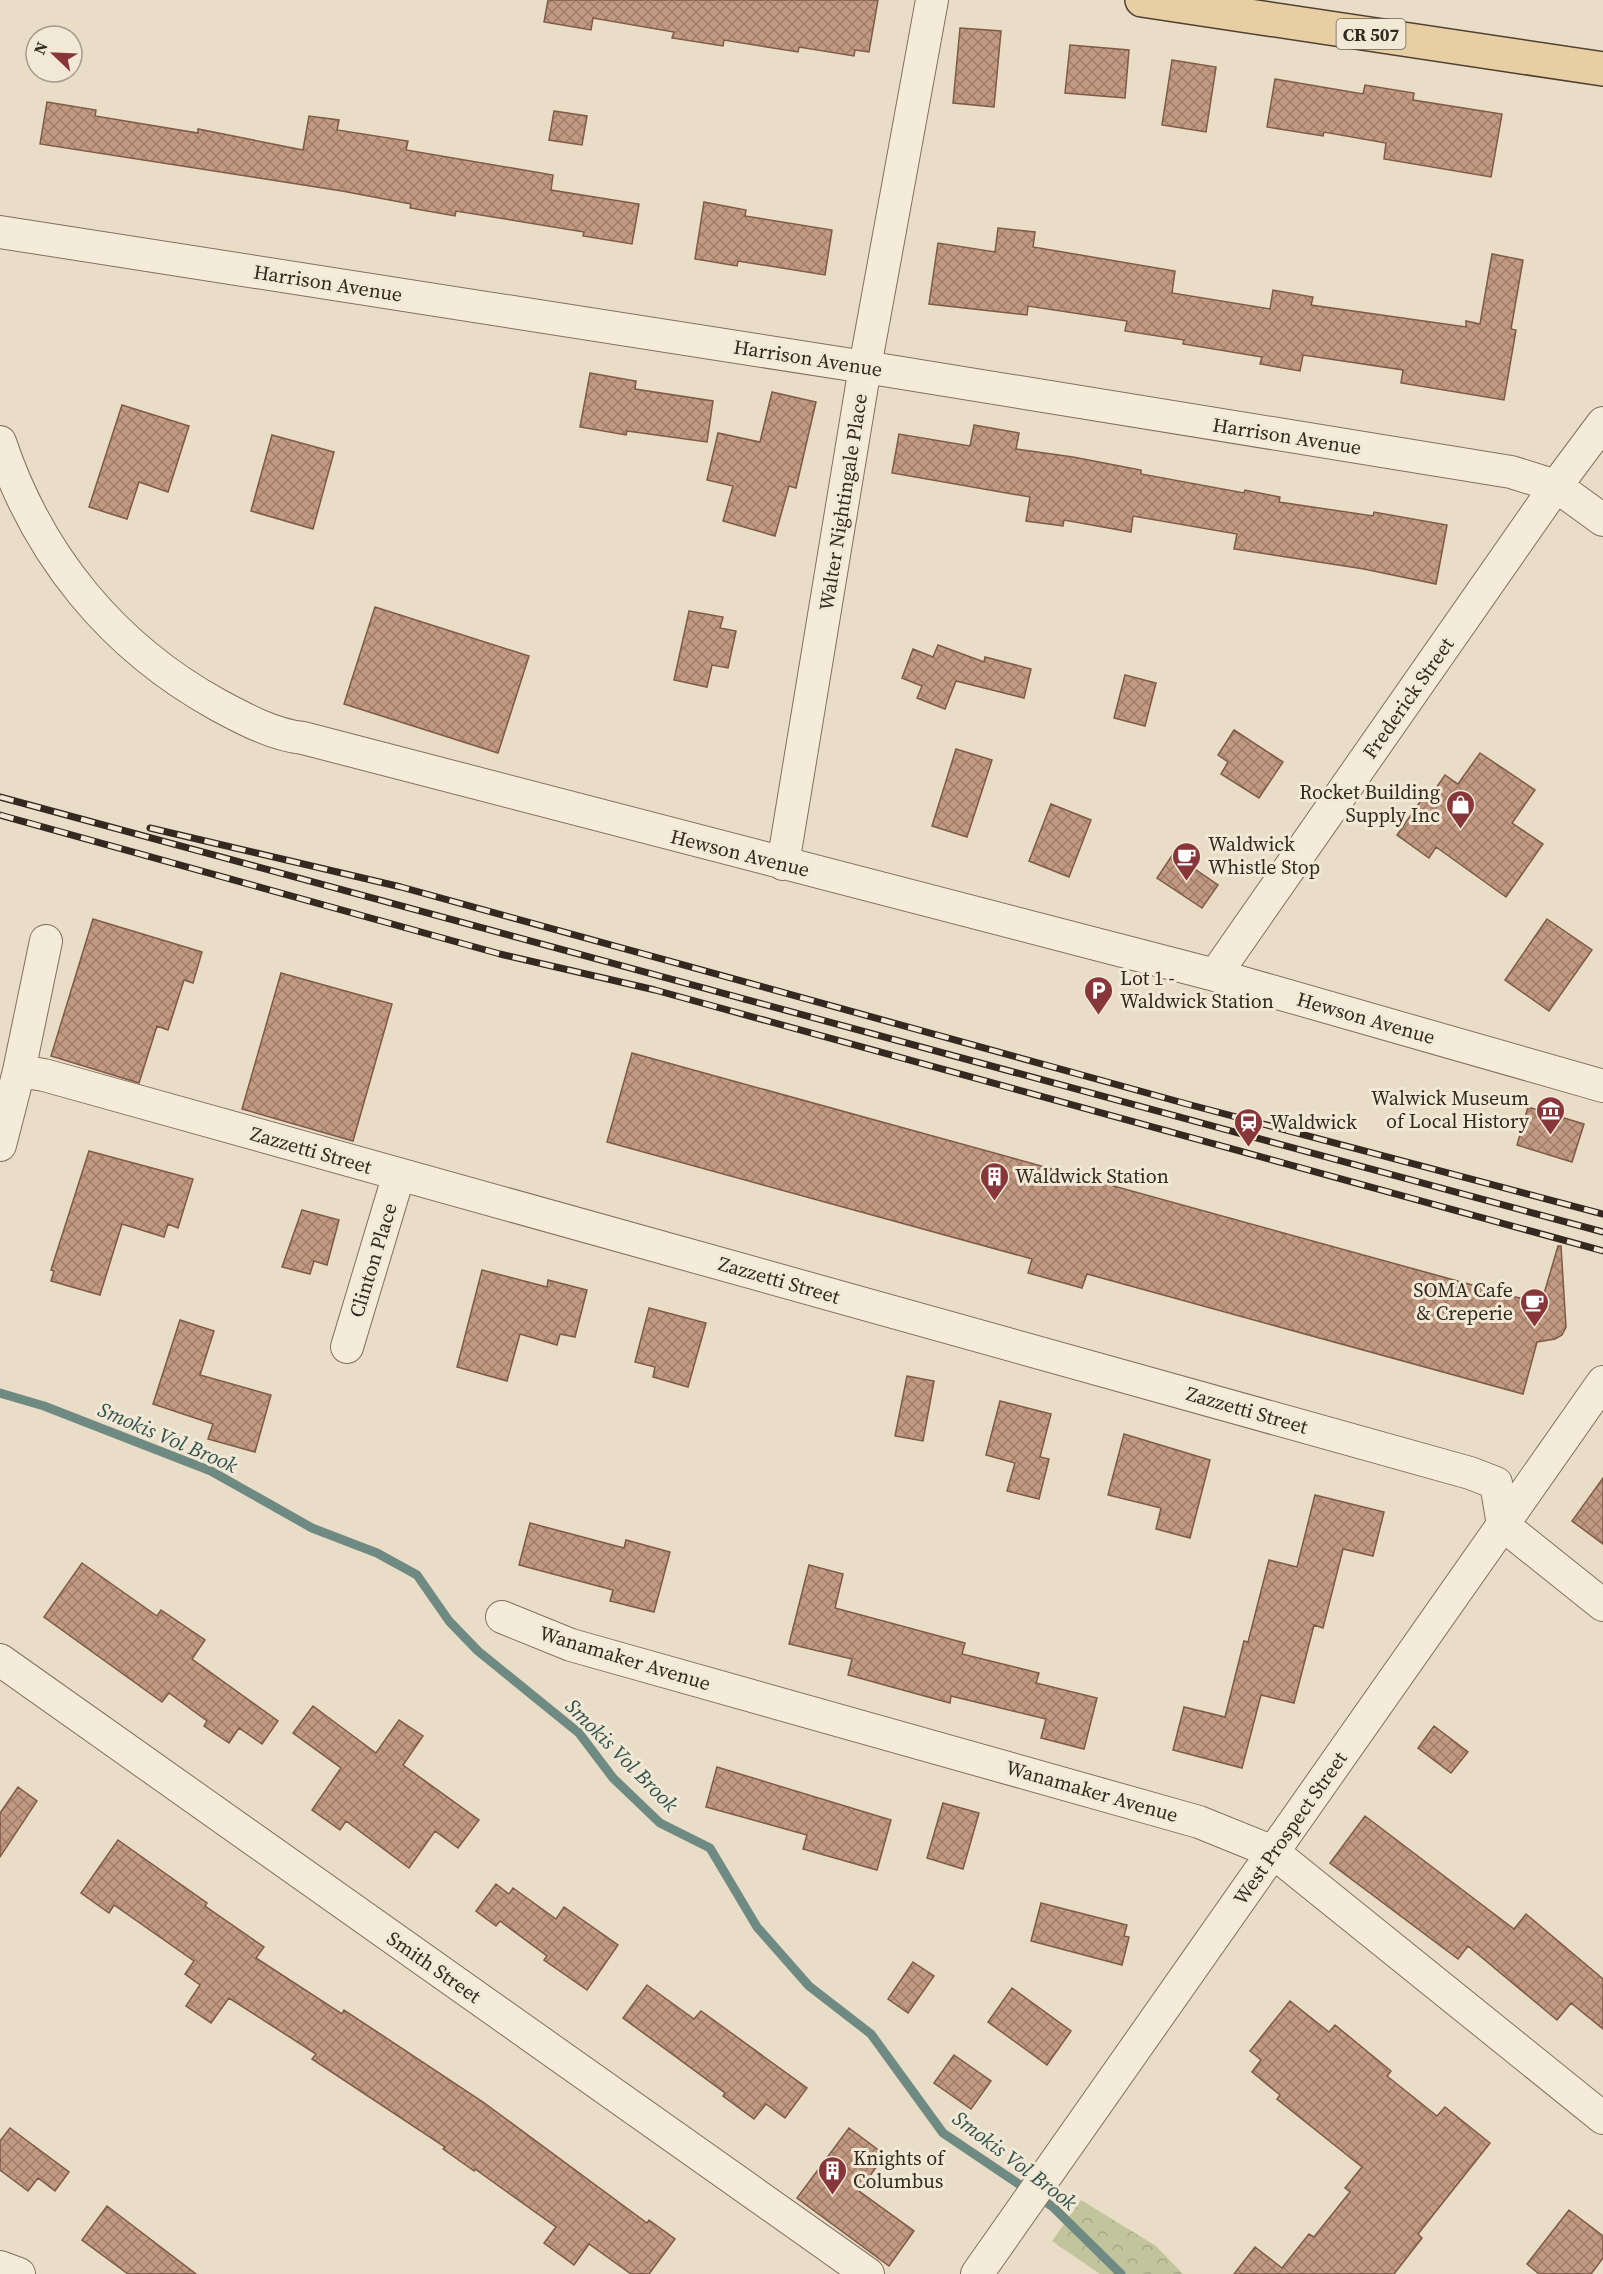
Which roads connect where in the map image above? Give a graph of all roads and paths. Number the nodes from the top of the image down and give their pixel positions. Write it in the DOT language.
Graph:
graph roads {
  1 [pos="932,0"];
  2 [pos="1142,0"];
  3 [pos="1237,7"];
  4 [pos="1602,67"];
  5 [pos="0,232"];
  6 [pos="865,367"];
  7 [pos="1603,423"];
  8 [pos="0,442"];
  9 [pos="1556,486"];
  10 [pos="1603,520"];
  11 [pos="783,864"];
  12 [pos="46,941"];
  13 [pos="1215,975"];
  14 [pos="19,1071"];
  15 [pos="1603,1086"];
  16 [pos="0,1145"];
  17 [pos="399,1174"];
  18 [pos="347,1347"];
  19 [pos="1603,1382"];
  20 [pos="1503,1525"];
  21 [pos="1603,1605"];
  22 [pos="502,1617"];
  23 [pos="0,1660"];
  24 [pos="1273,1852"];
  25 [pos="1603,2118"];
  26 [pos="0,2267"];
  27 [pos="19,2274"];
  28 [pos="868,2274"];
  29 [pos="977,2274"];
  1 -- 6 [label="street, Walter Nightingale Place"];
  2 -- 3 [label="main road, CR 507"];
  3 -- 4 [label="main road, CR 507"];
  5 -- 6 [label="street, Harrison Avenue"];
  6 -- 9 [label="street, Harrison Avenue"];
  6 -- 11 [label="street, Walter Nightingale Place"];
  7 -- 9 [label="street, Frederick Street"];
  8 -- 11 [label="street, Hewson Avenue"];
  9 -- 10 [label="street, Harrison Avenue"];
  9 -- 13 [label="street, Frederick Street"];
  11 -- 13 [label="street, Hewson Avenue"];
  12 -- 14 [label="street"];
  13 -- 15 [label="street, Hewson Avenue"];
  14 -- 16 [label="street"];
  14 -- 17 [label="street, Zazzetti Street"];
  17 -- 18 [label="street, Clinton Place"];
  17 -- 20 [label="street, Zazzetti Street"];
  19 -- 20 [label="street, West Prospect Street"];
  20 -- 21 [label="street"];
  20 -- 24 [label="street, West Prospect Street"];
  22 -- 24 [label="street, Wanamaker Avenue"];
  23 -- 28 [label="street, Smith Street"];
  24 -- 25 [label="street, Wanamaker Avenue"];
  24 -- 29 [label="street, West Prospect Street"];
  26 -- 27 [label="street"];
}
